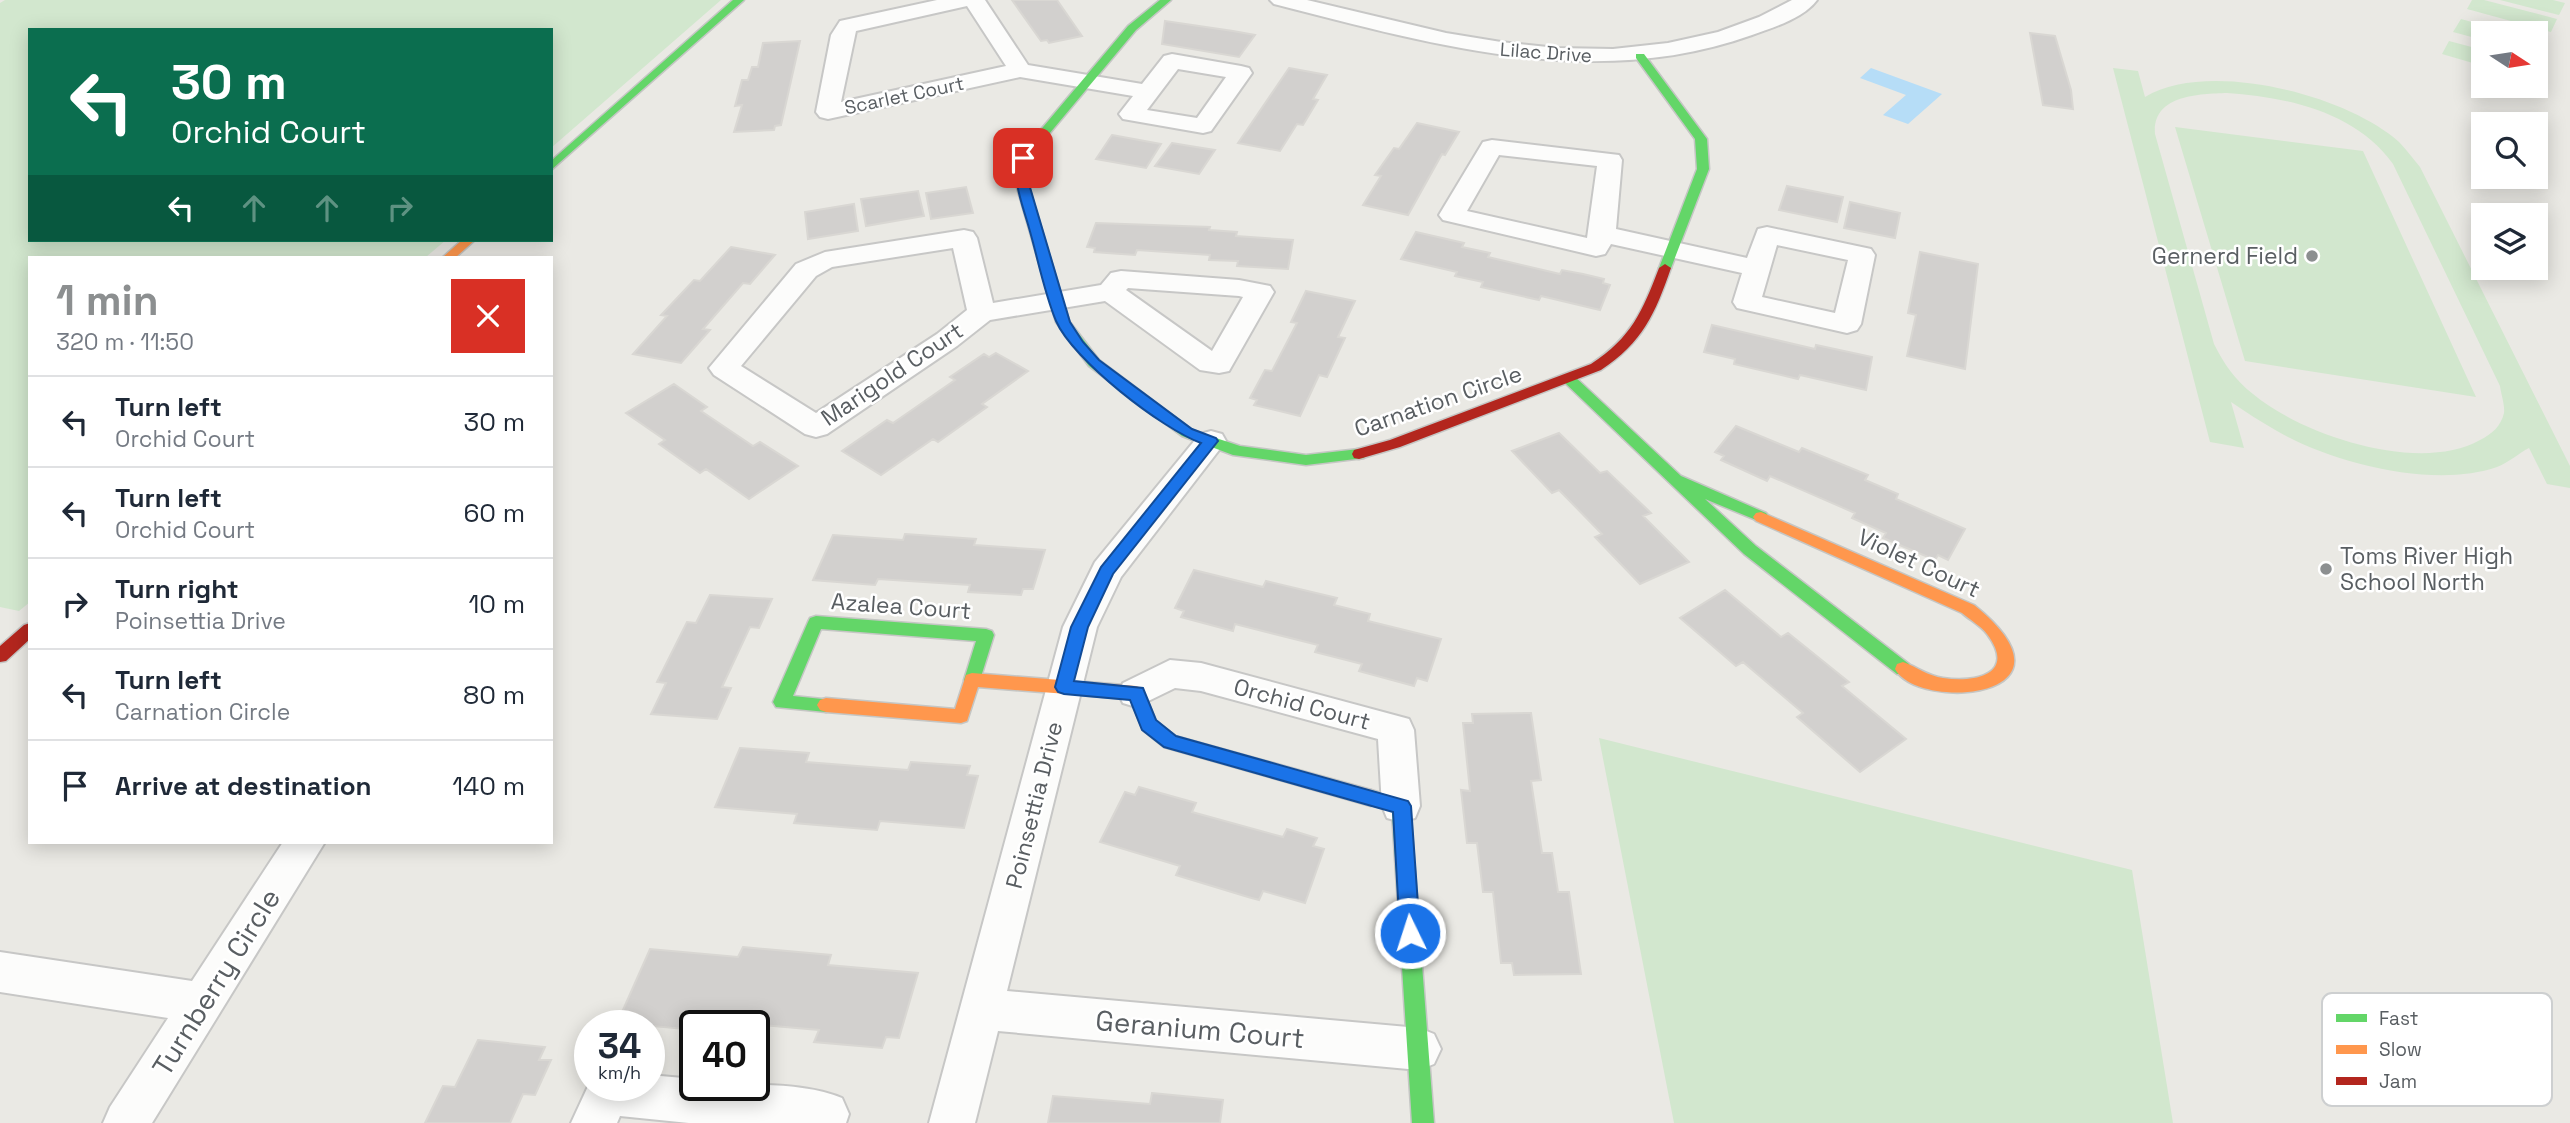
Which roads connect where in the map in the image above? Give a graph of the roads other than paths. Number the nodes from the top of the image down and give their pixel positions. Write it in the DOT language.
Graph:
graph roads {
  1 [pos="739,0"];
  2 [pos="966,0"];
  3 [pos="974,0"];
  4 [pos="1166,0"];
  5 [pos="1281,0"];
  6 [pos="1806,0"];
  7 [pos="1640,56"];
  8 [pos="1020,69"];
  9 [pos="1086,81"];
  10 [pos="1148,92"];
  11 [pos="553,165"];
  12 [pos="1602,234"];
  13 [pos="467,242"];
  14 [pos="1673,249"];
  15 [pos="450,256"];
  16 [pos="1757,268"];
  17 [pos="1110,292"];
  18 [pos="1057,301"];
  19 [pos="982,313"];
  20 [pos="1569,378"];
  21 [pos="1211,441"];
  22 [pos="1676,480"];
  23 [pos="28,631"];
  24 [pos="0,656"];
  25 [pos="972,680"];
  26 [pos="1064,687"];
  27 [pos="1136,693"];
  28 [pos="1401,806"];
  29 [pos="304,844"];
  30 [pos="0,972"];
  31 [pos="203,1003"];
  32 [pos="982,1009"];
  33 [pos="1419,1049"];
  34 [pos="126,1123"];
  35 [pos="594,1123"];
  36 [pos="823,1123"];
  37 [pos="952,1123"];
  38 [pos="1423,1123"];
  1 -- 11 [label="street"];
  2 -- 8 [label="street, Scarlet Court"];
  3 -- 8 [label="street"];
  4 -- 9 [label="street, Carnation Circle"];
  5 -- 7 [label="street, Lilac Drive"];
  6 -- 7 [label="street, Lilac Drive"];
  7 -- 14 [label="street, Carnation Circle"];
  8 -- 9 [label="street, Scarlet Court"];
  9 -- 10 [label="street, Scarlet Court"];
  9 -- 18 [label="street, Carnation Circle"];
  12 -- 12 [label="street"];
  12 -- 14 [label="street"];
  13 -- 15 [label="street"];
  14 -- 16 [label="street"];
  14 -- 20 [label="street, Carnation Circle"];
  17 -- 17 [label="street, Marigold Court"];
  17 -- 18 [label="street, Marigold Court"];
  18 -- 19 [label="street, Marigold Court"];
  18 -- 21 [label="street, Carnation Circle"];
  19 -- 19 [label="street, Marigold Court"];
  20 -- 21 [label="street, Carnation Circle"];
  20 -- 22 [label="street, Violet Court"];
  21 -- 26 [label="street, Poinsettia Drive"];
  22 -- 22 [label="street, Violet Court"];
  23 -- 24 [label="street"];
  25 -- 25 [label="street, Azalea Court"];
  25 -- 26 [label="street"];
  26 -- 27 [label="street"];
  26 -- 32 [label="street, Poinsettia Drive"];
  27 -- 28 [label="street"];
  27 -- 28 [label="street, Orchid Court"];
  28 -- 33 [label="street, Orchid Court"];
  29 -- 31 [label="street, Turnberry Circle"];
  30 -- 31 [label="street"];
  31 -- 34 [label="street, Turnberry Circle"];
  32 -- 33 [label="street, Geranium Court"];
  32 -- 37 [label="street, Poinsettia Drive"];
  33 -- 38 [label="street, Orchid Court"];
  35 -- 36 [label="street"];
}
